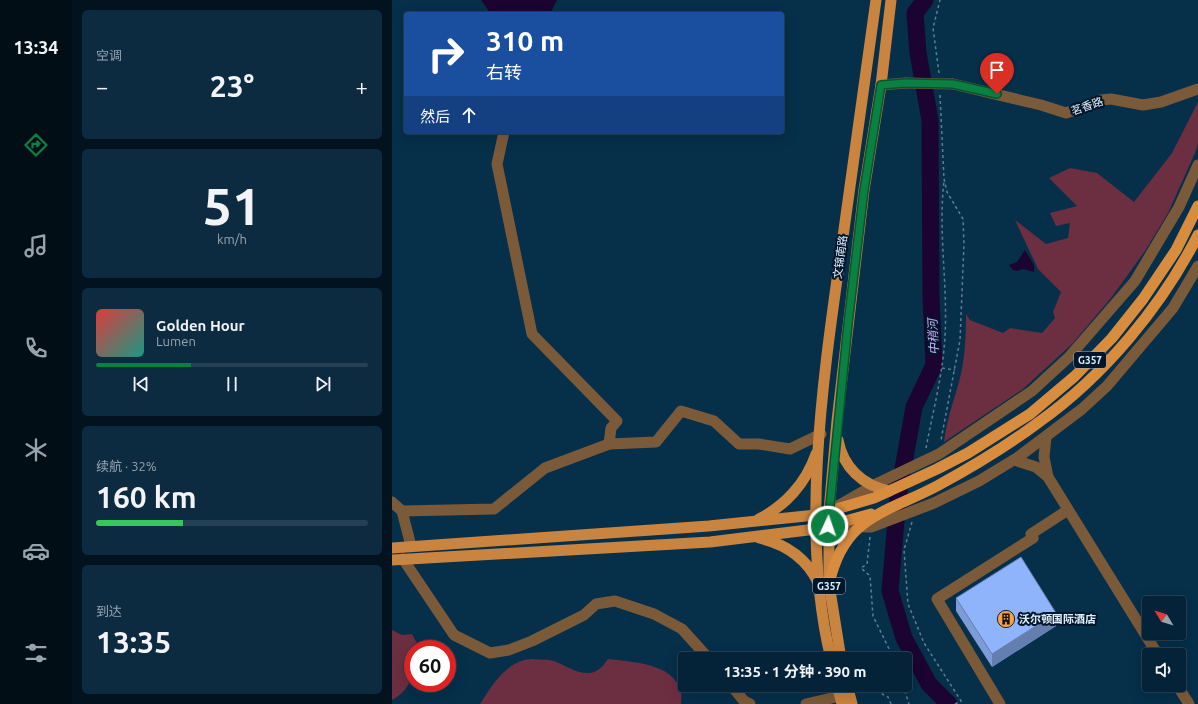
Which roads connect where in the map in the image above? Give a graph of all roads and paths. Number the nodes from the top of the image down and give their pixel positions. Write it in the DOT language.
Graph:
graph roads {
  1 [pos="876,0"];
  2 [pos="891,0"];
  3 [pos="940,0"];
  4 [pos="939,83"];
  5 [pos="881,85"];
  6 [pos="1198,89"];
  7 [pos="504,134"];
  8 [pos="1198,165"];
  9 [pos="944,179"];
  10 [pos="1198,206"];
  11 [pos="1198,235"];
  12 [pos="1198,266"];
  13 [pos="942,368"];
  14 [pos="955,370"];
  15 [pos="837,421"];
  16 [pos="821,434"];
  17 [pos="1046,436"];
  18 [pos="608,444"];
  19 [pos="926,448"];
  20 [pos="939,454"];
  21 [pos="1014,460"];
  22 [pos="1048,477"];
  23 [pos="874,485"];
  24 [pos="889,492"];
  25 [pos="392,502"];
  26 [pos="915,510"];
  27 [pos="1068,510"];
  28 [pos="402,511"];
  29 [pos="829,511"];
  30 [pos="880,512"];
  31 [pos="816,515"];
  32 [pos="754,522"];
  33 [pos="828,526"];
  34 [pos="865,527"];
  35 [pos="816,529"];
  36 [pos="749,537"];
  37 [pos="411,546"];
  38 [pos="392,548"];
  39 [pos="397,560"];
  40 [pos="824,584"];
  41 [pos="1154,648"];
  42 [pos="703,652"];
  43 [pos="830,652"];
  44 [pos="839,652"];
  45 [pos="891,652"];
  46 [pos="737,692"];
  47 [pos="905,692"];
  48 [pos="1181,692"];
  49 [pos="846,697"];
  50 [pos="961,701"];
  51 [pos="750,704"];
  52 [pos="806,704"];
  53 [pos="891,704"];
  54 [pos="909,704"];
  55 [pos="955,704"];
  56 [pos="963,704"];
  57 [pos="1000,704"];
  58 [pos="1189,704"];
  1 -- 16 [label="main road, 文锦南路"];
  2 -- 5 [label="main road, 文锦南路"];
  3 -- 4 [label="path"];
  4 -- 5 [label="street, 茗香路, bridge"];
  4 -- 6 [label="street, 茗香路, bridge"];
  4 -- 9 [label="path"];
  5 -- 15 [label="main road, 文锦南路"];
  7 -- 18 [label="street"];
  8 -- 20 [label="street"];
  9 -- 13 [label="path"];
  9 -- 14 [label="path"];
  10 -- 24 [label="highway, G357"];
  11 -- 30 [label="highway, G357"];
  12 -- 17 [label="street"];
  13 -- 14 [label="path"];
  13 -- 19 [label="path"];
  14 -- 20 [label="path"];
  15 -- 23 [label="main road"];
  15 -- 29 [label="main road, 文锦南路"];
  16 -- 18 [label="street"];
  16 -- 31 [label="main road, 文锦南路"];
  16 -- 32 [label="main road"];
  17 -- 21 [label="street"];
  17 -- 22 [label="street"];
  18 -- 28 [label="street"];
  20 -- 23 [label="street"];
  21 -- 22 [label="street"];
  21 -- 26 [label="street"];
  22 -- 27 [label="street"];
  23 -- 24 [label="main road"];
  23 -- 29 [label="street"];
  24 -- 29 [label="highway, G357"];
  25 -- 28 [label="street"];
  26 -- 34 [label="street"];
  26 -- 50 [label="path"];
  27 -- 41 [label="street"];
  27 -- 57 [label="street"];
  28 -- 37 [label="street"];
  29 -- 31 [label="highway, G357"];
  29 -- 33 [label="main road, G357"];
  30 -- 33 [label="highway, G357"];
  30 -- 34 [label="highway"];
  31 -- 32 [label="main road"];
  31 -- 35 [label="main road, G357"];
  32 -- 37 [label="main road"];
  33 -- 34 [label="street"];
  33 -- 35 [label="highway, G357"];
  33 -- 40 [label="main road, G357"];
  34 -- 40 [label="highway"];
  34 -- 45 [label="path"];
  35 -- 36 [label="main road"];
  35 -- 40 [label="main road, G357"];
  36 -- 39 [label="main road"];
  36 -- 40 [label="main road"];
  37 -- 38 [label="main road"];
  39 -- 42 [label="street"];
  40 -- 43 [label="main road, G357"];
  40 -- 44 [label="main road, G357"];
  46 -- 51 [label="street"];
  47 -- 54 [label="path"];
  48 -- 58 [label="street"];
  49 -- 52 [label="street"];
  49 -- 53 [label="path"];
  50 -- 55 [label="path"];
  50 -- 56 [label="path"];
}
